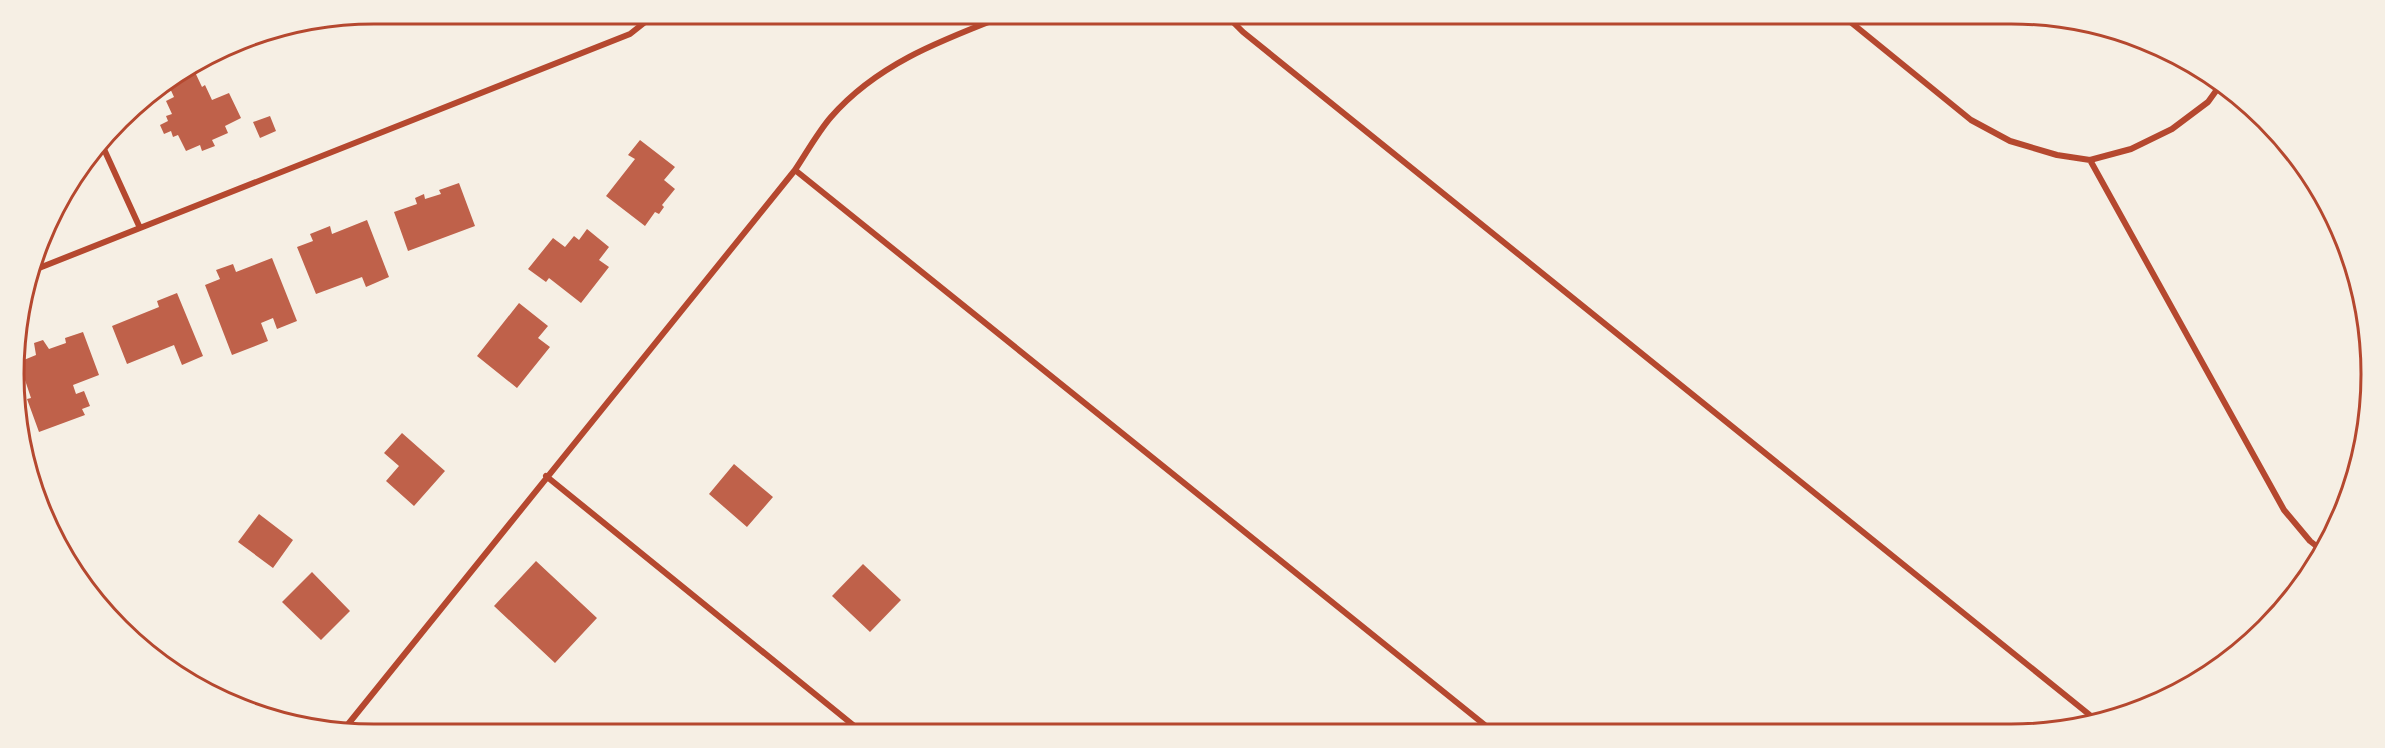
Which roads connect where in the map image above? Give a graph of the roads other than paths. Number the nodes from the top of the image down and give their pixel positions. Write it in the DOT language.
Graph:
graph roads {
  1 [pos="642,24"];
  2 [pos="985,24"];
  3 [pos="1235,24"];
  4 [pos="1853,24"];
  5 [pos="2216,91"];
  6 [pos="105,151"];
  7 [pos="2090,160"];
  8 [pos="795,170"];
  9 [pos="140,228"];
  10 [pos="41,267"];
  11 [pos="546,476"];
  12 [pos="2316,546"];
  13 [pos="2089,715"];
  14 [pos="349,723"];
  15 [pos="852,724"];
  16 [pos="1484,724"];
  1 -- 9 [label="street"];
  2 -- 8 [label="street"];
  3 -- 13 [label="street"];
  4 -- 7 [label="street"];
  5 -- 7 [label="street"];
  6 -- 9 [label="street"];
  7 -- 12 [label="street"];
  8 -- 11 [label="street"];
  8 -- 16 [label="street"];
  9 -- 10 [label="street"];
  11 -- 14 [label="street"];
  11 -- 15 [label="street"];
}
